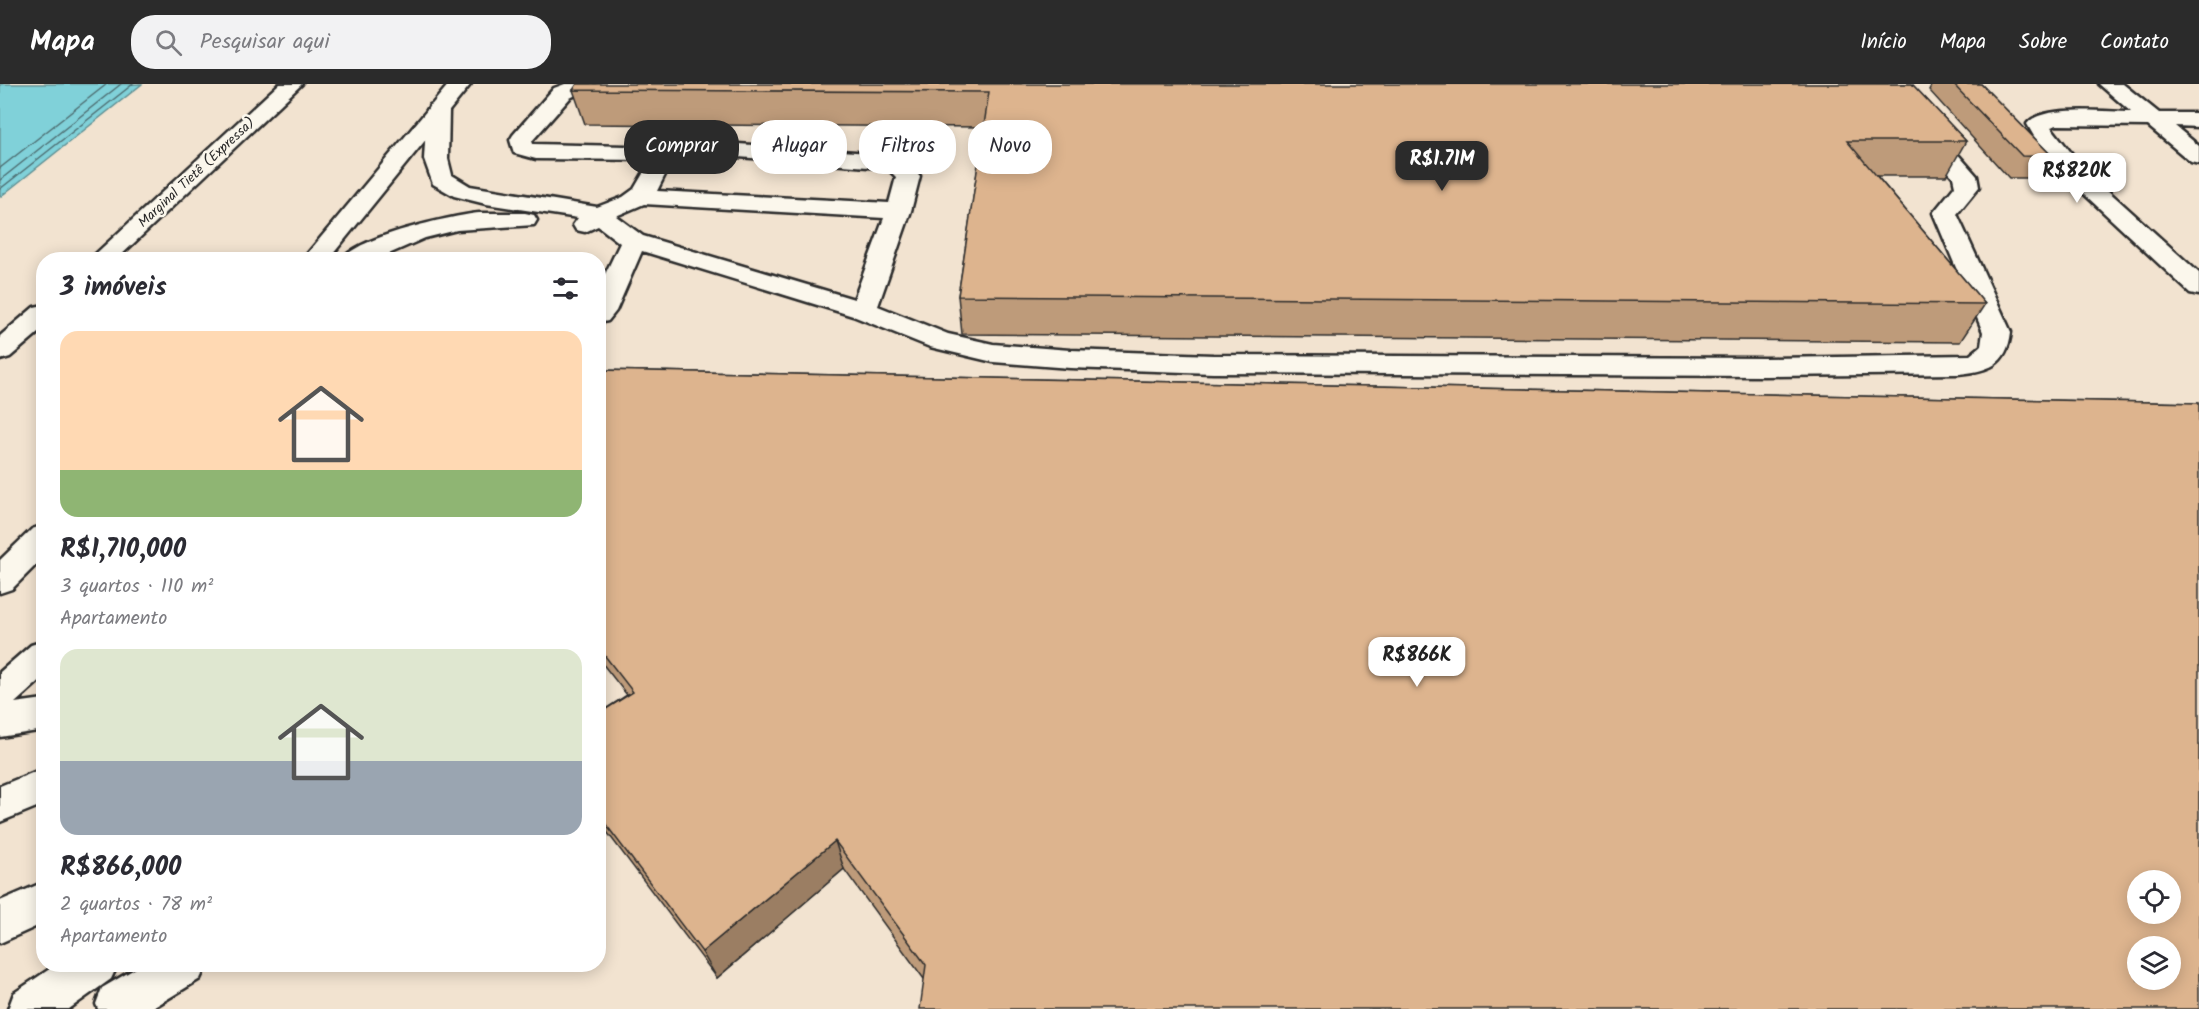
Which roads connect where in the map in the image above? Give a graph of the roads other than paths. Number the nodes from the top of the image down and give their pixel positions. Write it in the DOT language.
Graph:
graph roads {
  1 [pos="291,84"];
  2 [pos="460,84"];
  3 [pos="584,84"];
  4 [pos="2110,84"];
  5 [pos="1904,109"];
  6 [pos="438,110"];
  7 [pos="2199,120"];
  8 [pos="2154,121"];
  9 [pos="739,152"];
  10 [pos="624,153"];
  11 [pos="2199,157"];
  12 [pos="654,174"];
  13 [pos="640,197"];
  14 [pos="899,211"];
  15 [pos="597,221"];
  16 [pos="634,241"];
  17 [pos="110,252"];
  18 [pos="321,252"];
  19 [pos="372,252"];
  20 [pos="608,273"];
  21 [pos="2199,287"];
  22 [pos="606,288"];
  23 [pos="863,310"];
  24 [pos="36,320"];
  25 [pos="0,351"];
  26 [pos="36,545"];
  27 [pos="0,580"];
  28 [pos="36,662"];
  29 [pos="0,694"];
  30 [pos="36,715"];
  31 [pos="0,721"];
  32 [pos="36,789"];
  33 [pos="0,805"];
  34 [pos="36,905"];
  35 [pos="0,923"];
  36 [pos="86,972"];
  37 [pos="102,972"];
  38 [pos="173,972"];
  39 [pos="121,1006"];
  40 [pos="30,1009"];
  1 -- 17 [label="main road, Marginal Tietê (Expressa)"];
  2 -- 6 [label="main road"];
  3 -- 10 [label="main road"];
  4 -- 8 [label="main road"];
  5 -- 23 [label="main road"];
  6 -- 15 [label="main road"];
  6 -- 18 [label="main road"];
  7 -- 8 [label="main road"];
  8 -- 11 [label="main road"];
  8 -- 21 [label="main road"];
  9 -- 14 [label="main road"];
  12 -- 13 [label="main road"];
  13 -- 14 [label="main road"];
  13 -- 15 [label="main road"];
  14 -- 23 [label="main road"];
  15 -- 16 [label="main road"];
  15 -- 19 [label="main road"];
  16 -- 20 [label="main road"];
  16 -- 23 [label="main road"];
  20 -- 22 [label="main road"];
  24 -- 25 [label="main road"];
  26 -- 27 [label="main road"];
  28 -- 29 [label="main road"];
  30 -- 31 [label="main road"];
  32 -- 33 [label="main road"];
  34 -- 35 [label="main road"];
  36 -- 40 [label="main road"];
  37 -- 39 [label="main road"];
  38 -- 39 [label="main road"];
}
